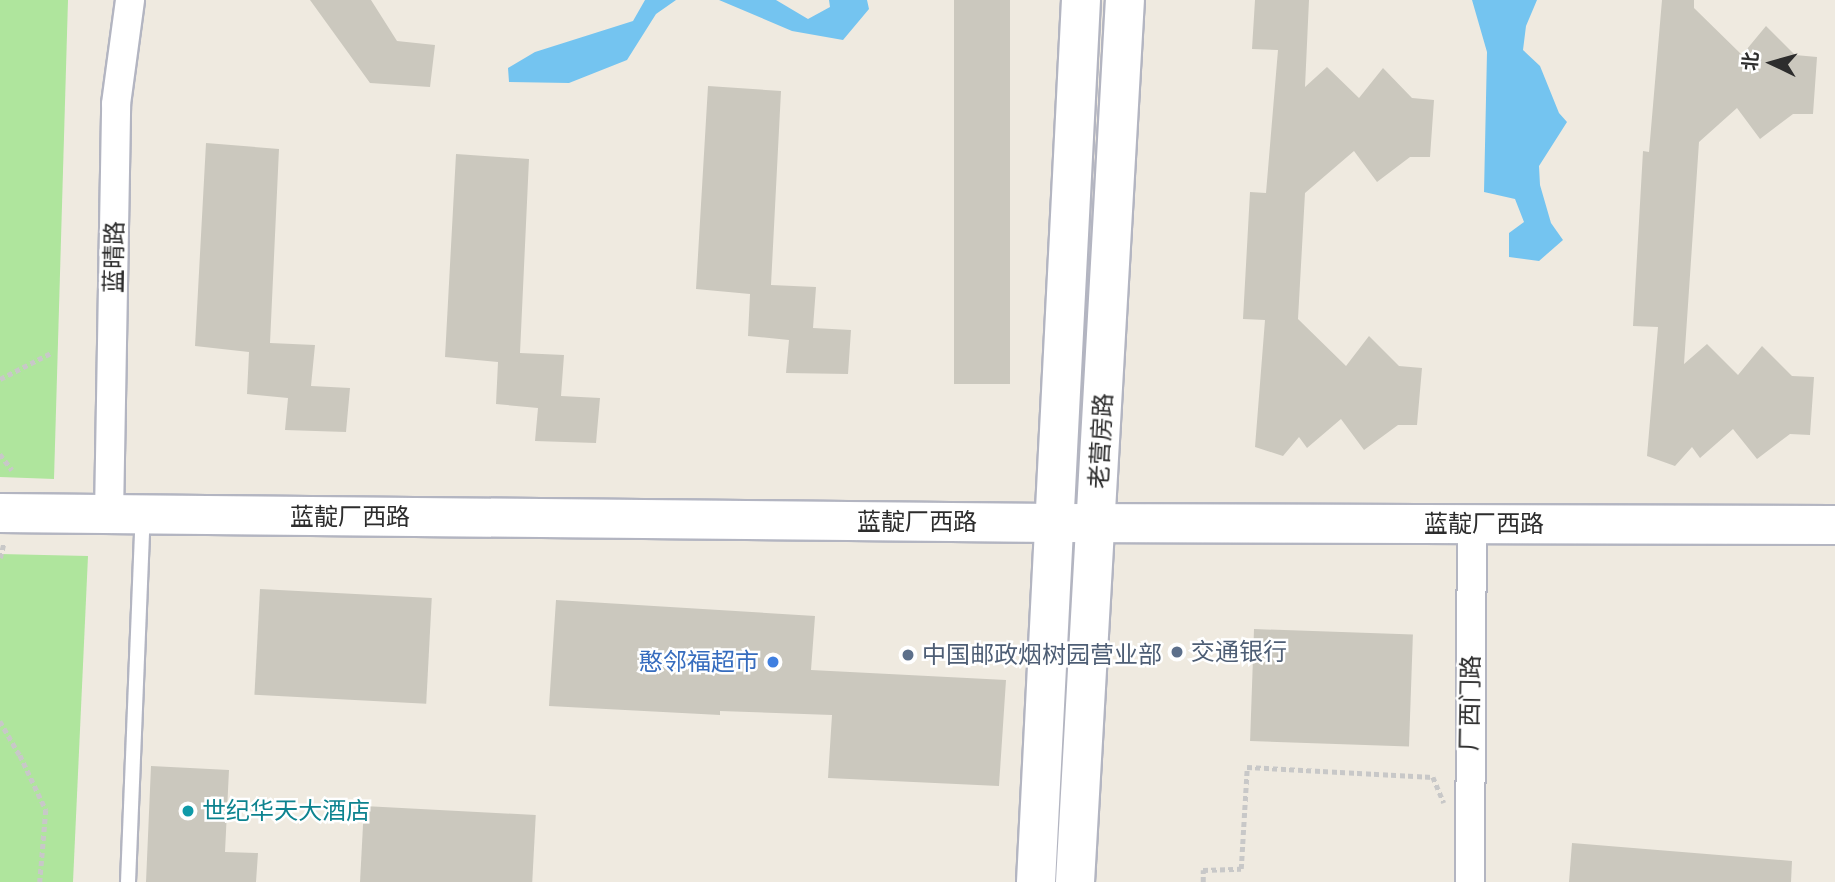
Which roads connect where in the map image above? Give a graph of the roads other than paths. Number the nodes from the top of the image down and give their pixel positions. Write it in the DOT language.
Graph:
graph roads {
  1 [pos="130,0"];
  2 [pos="1081,0"];
  3 [pos="1125,0"];
  4 [pos="0,513"];
  5 [pos="126,515"];
  6 [pos="1055,523"];
  7 [pos="1097,523"];
  8 [pos="1472,524"];
  9 [pos="1835,525"];
  10 [pos="128,882"];
  11 [pos="1036,882"];
  12 [pos="1075,882"];
  13 [pos="1471,882"];
  1 -- 5 [label="street, 蓝晴路"];
  2 -- 6 [label="street, 老营房路"];
  3 -- 7 [label="street, 老营房路"];
  4 -- 5 [label="street, 蓝靛厂西路"];
  5 -- 6 [label="street, 蓝靛厂西路"];
  5 -- 10 [label="lane"];
  6 -- 7 [label="street, 蓝靛厂西路"];
  6 -- 11 [label="street, 老营房路"];
  7 -- 8 [label="street, 蓝靛厂西路"];
  7 -- 12 [label="street, 老营房路"];
  8 -- 9 [label="street, 蓝靛厂西路"];
  8 -- 13 [label="street, 厂西门路"];
}
